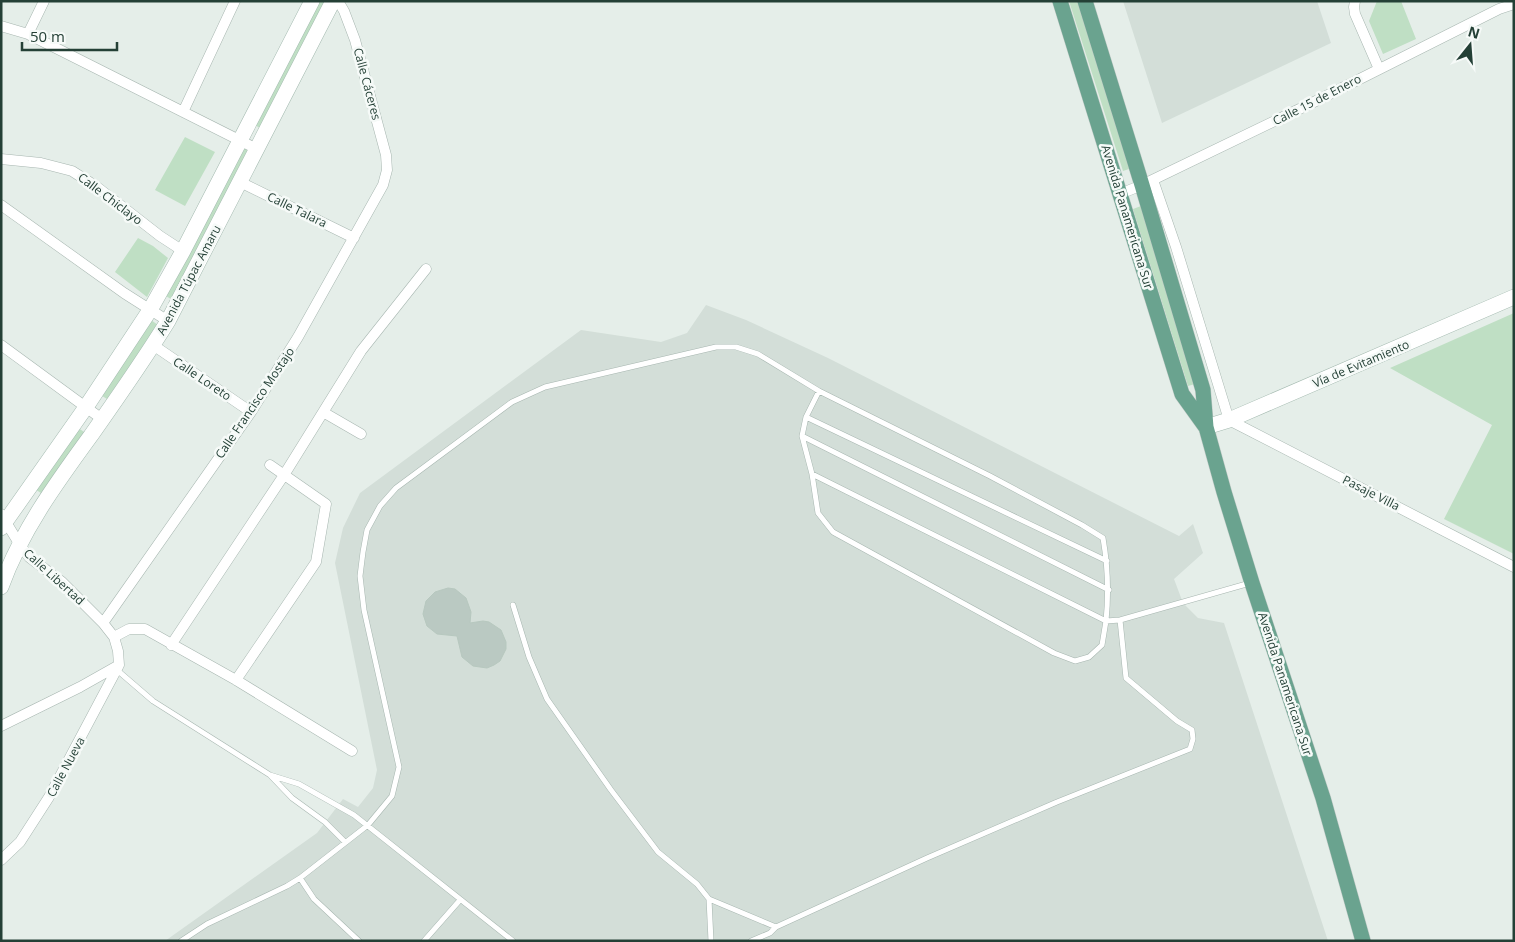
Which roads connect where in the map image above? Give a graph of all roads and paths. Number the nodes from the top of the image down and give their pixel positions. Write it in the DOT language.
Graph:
graph roads {
  1 [pos="44,1"];
  2 [pos="235,1"];
  3 [pos="312,1"];
  4 [pos="333,1"];
  5 [pos="338,1"];
  6 [pos="1060,1"];
  7 [pos="1085,1"];
  8 [pos="1355,1"];
  9 [pos="1514,4"];
  10 [pos="1,26"];
  11 [pos="28,34"];
  12 [pos="1379,68"];
  13 [pos="183,112"];
  14 [pos="240,140"];
  15 [pos="257,149"];
  16 [pos="1,159"];
  17 [pos="387,170"];
  18 [pos="240,182"];
  19 [pos="1148,182"];
  20 [pos="1120,194"];
  21 [pos="1,205"];
  22 [pos="354,238"];
  23 [pos="183,251"];
  24 [pos="426,269"];
  25 [pos="1514,298"];
  26 [pos="150,310"];
  27 [pos="168,321"];
  28 [pos="1,345"];
  29 [pos="153,346"];
  30 [pos="819,391"];
  31 [pos="86,407"];
  32 [pos="251,412"];
  33 [pos="324,412"];
  34 [pos="806,417"];
  35 [pos="102,419"];
  36 [pos="1229,420"];
  37 [pos="1206,427"];
  38 [pos="361,434"];
  39 [pos="802,436"];
  40 [pos="270,465"];
  41 [pos="812,474"];
  42 [pos="284,475"];
  43 [pos="3,521"];
  44 [pos="20,545"];
  45 [pos="1107,561"];
  46 [pos="1514,567"];
  47 [pos="1252,583"];
  48 [pos="1,587"];
  49 [pos="1109,590"];
  50 [pos="512,605"];
  51 [pos="1120,620"];
  52 [pos="1106,621"];
  53 [pos="103,623"];
  54 [pos="114,637"];
  55 [pos="171,645"];
  56 [pos="118,668"];
  57 [pos="236,680"];
  58 [pos="1,726"];
  59 [pos="352,751"];
  60 [pos="270,775"];
  61 [pos="368,825"];
  62 [pos="345,842"];
  63 [pos="1,860"];
  64 [pos="300,878"];
  65 [pos="709,899"];
  66 [pos="460,900"];
  67 [pos="776,927"];
  68 [pos="181,941"];
  69 [pos="359,941"];
  70 [pos="424,941"];
  71 [pos="513,941"];
  72 [pos="711,941"];
  73 [pos="751,941"];
  74 [pos="1363,941"];
  1 -- 11 [label="street"];
  2 -- 13 [label="street"];
  3 -- 14 [label="street, Avenida Túpac Amaru"];
  4 -- 15 [label="street, Avenida Túpac Amaru"];
  5 -- 17 [label="street, Calle Cáceres"];
  6 -- 20 [label="main road, Avenida Panamericana Sur"];
  7 -- 19 [label="main road, Avenida Panamericana Sur"];
  8 -- 12 [label="street"];
  9 -- 12 [label="street, Calle 15 de Enero"];
  10 -- 11 [label="street"];
  11 -- 13 [label="street"];
  12 -- 19 [label="street, Calle 15 de Enero"];
  13 -- 14 [label="street"];
  14 -- 15 [label="street"];
  14 -- 23 [label="street, Avenida Túpac Amaru"];
  15 -- 18 [label="street, Avenida Túpac Amaru"];
  16 -- 23 [label="street, Calle Chiclayo"];
  17 -- 22 [label="street, Calle Francisco Mostajo"];
  18 -- 22 [label="street, Calle Talara"];
  18 -- 27 [label="street, Avenida Túpac Amaru"];
  19 -- 20 [label="street, Calle 15 de Enero"];
  19 -- 36 [label="street, Avenida Panamericana Sur"];
  19 -- 37 [label="main road, Avenida Panamericana Sur"];
  20 -- 37 [label="main road, Avenida Panamericana Sur"];
  21 -- 26 [label="street"];
  22 -- 32 [label="street, Calle Francisco Mostajo"];
  23 -- 26 [label="street, Avenida Túpac Amaru"];
  24 -- 33 [label="street"];
  25 -- 36 [label="street, Vía de Evitamiento"];
  26 -- 27 [label="street"];
  26 -- 31 [label="street, Avenida Túpac Amaru"];
  27 -- 29 [label="street, Avenida Túpac Amaru"];
  28 -- 31 [label="street"];
  29 -- 32 [label="street, Calle Loreto"];
  29 -- 35 [label="street, Avenida Túpac Amaru"];
  30 -- 34 [label="lane"];
  30 -- 45 [label="lane"];
  30 -- 61 [label="lane"];
  31 -- 35 [label="street"];
  31 -- 43 [label="street, Avenida Túpac Amaru"];
  32 -- 53 [label="street, Calle Francisco Mostajo"];
  33 -- 38 [label="street"];
  33 -- 42 [label="street"];
  34 -- 39 [label="lane"];
  34 -- 45 [label="lane"];
  35 -- 44 [label="street, Avenida Túpac Amaru"];
  36 -- 37 [label="street, Vía de Evitamiento"];
  36 -- 46 [label="street, Pasaje Villa"];
  37 -- 47 [label="main road, Avenida Panamericana Sur"];
  39 -- 41 [label="lane"];
  39 -- 49 [label="lane"];
  40 -- 42 [label="street"];
  41 -- 52 [label="lane"];
  41 -- 52 [label="lane"];
  42 -- 55 [label="street"];
  42 -- 57 [label="street"];
  43 -- 44 [label="street, Calle Libertad"];
  44 -- 48 [label="street, Avenida Túpac Amaru"];
  44 -- 53 [label="street, Calle Libertad"];
  45 -- 49 [label="lane"];
  47 -- 51 [label="lane"];
  47 -- 74 [label="main road, Avenida Panamericana Sur"];
  49 -- 52 [label="lane"];
  50 -- 65 [label="lane"];
  51 -- 52 [label="lane"];
  51 -- 67 [label="lane"];
  53 -- 54 [label="street, Calle Libertad"];
  54 -- 55 [label="street"];
  54 -- 56 [label="street, Calle Libertad"];
  55 -- 57 [label="street"];
  56 -- 58 [label="street"];
  56 -- 60 [label="lane"];
  56 -- 63 [label="street, Calle Nueva"];
  57 -- 59 [label="street"];
  60 -- 61 [label="lane"];
  60 -- 62 [label="lane"];
  61 -- 62 [label="lane"];
  61 -- 66 [label="lane"];
  62 -- 64 [label="lane"];
  64 -- 68 [label="lane"];
  64 -- 69 [label="lane"];
  65 -- 67 [label="lane"];
  65 -- 72 [label="lane"];
  66 -- 70 [label="lane"];
  66 -- 71 [label="lane"];
  67 -- 73 [label="lane"];
}
